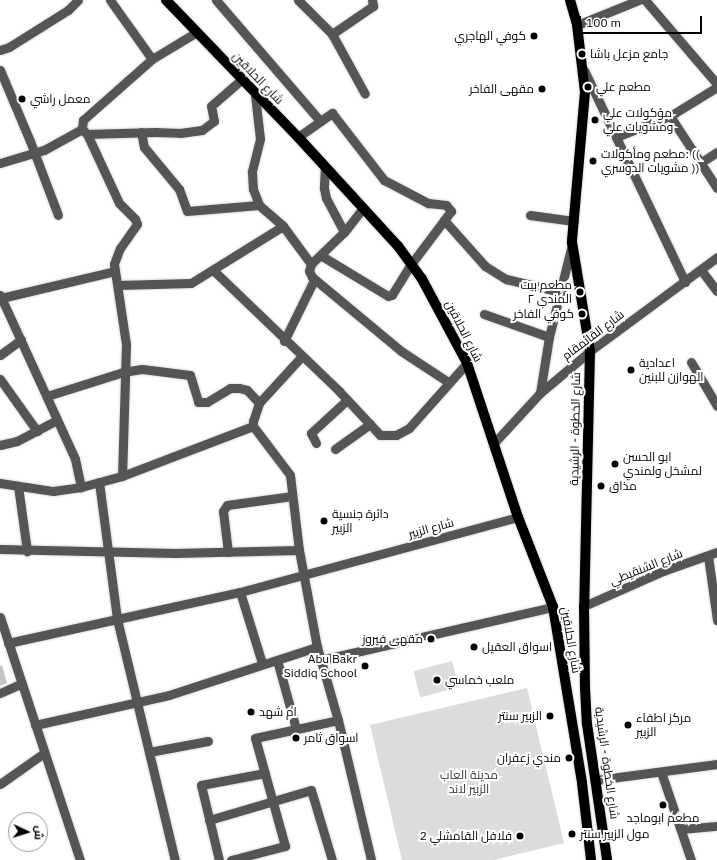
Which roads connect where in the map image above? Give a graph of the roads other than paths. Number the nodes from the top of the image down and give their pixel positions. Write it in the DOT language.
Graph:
graph roads {
  1 [pos="78,0"];
  2 [pos="110,0"];
  3 [pos="166,0"];
  4 [pos="216,0"];
  5 [pos="298,0"];
  6 [pos="372,0"];
  7 [pos="570,0"];
  8 [pos="639,0"];
  9 [pos="646,0"];
  10 [pos="577,25"];
  11 [pos="197,32"];
  12 [pos="332,34"];
  13 [pos="0,50"];
  14 [pos="152,59"];
  15 [pos="0,70"];
  16 [pos="584,70"];
  17 [pos="241,80"];
  18 [pos="717,85"];
  19 [pos="365,94"];
  20 [pos="255,95"];
  21 [pos="670,116"];
  22 [pos="320,121"];
  23 [pos="84,132"];
  24 [pos="141,132"];
  25 [pos="298,136"];
  26 [pos="616,137"];
  27 [pos="717,152"];
  28 [pos="33,154"];
  29 [pos="0,163"];
  30 [pos="700,163"];
  31 [pos="325,166"];
  32 [pos="717,188"];
  33 [pos="259,205"];
  34 [pos="363,208"];
  35 [pos="58,215"];
  36 [pos="530,215"];
  37 [pos="444,220"];
  38 [pos="574,221"];
  39 [pos="283,226"];
  40 [pos="344,232"];
  41 [pos="572,242"];
  42 [pos="320,255"];
  43 [pos="717,257"];
  44 [pos="311,264"];
  45 [pos="411,264"];
  46 [pos="213,270"];
  47 [pos="701,270"];
  48 [pos="115,271"];
  49 [pos="314,280"];
  50 [pos="685,282"];
  51 [pos="118,285"];
  52 [pos="717,291"];
  53 [pos="560,292"];
  54 [pos="1,297"];
  55 [pos="484,314"];
  56 [pos="550,337"];
  57 [pos="21,340"];
  58 [pos="284,341"];
  59 [pos="590,350"];
  60 [pos="0,355"];
  61 [pos="302,356"];
  62 [pos="691,362"];
  63 [pos="467,363"];
  64 [pos="123,372"];
  65 [pos="0,379"];
  66 [pos="448,382"];
  67 [pos="540,394"];
  68 [pos="47,396"];
  69 [pos="347,400"];
  70 [pos="259,403"];
  71 [pos="717,406"];
  72 [pos="57,420"];
  73 [pos="370,424"];
  74 [pos="254,426"];
  75 [pos="37,431"];
  76 [pos="316,442"];
  77 [pos="494,443"];
  78 [pos="0,446"];
  79 [pos="335,449"];
  80 [pos="122,476"];
  81 [pos="99,482"];
  82 [pos="0,483"];
  83 [pos="18,486"];
  84 [pos="80,487"];
  85 [pos="292,496"];
  86 [pos="518,517"];
  87 [pos="0,548"];
  88 [pos="299,550"];
  89 [pos="27,551"];
  90 [pos="108,551"];
  91 [pos="228,552"];
  92 [pos="713,554"];
  93 [pos="304,574"];
  94 [pos="240,592"];
  95 [pos="584,606"];
  96 [pos="552,607"];
  97 [pos="0,617"];
  98 [pos="117,619"];
  99 [pos="717,620"];
  100 [pos="2,634"];
  101 [pos="8,643"];
  102 [pos="317,647"];
  103 [pos="277,660"];
  104 [pos="321,660"];
  105 [pos="262,663"];
  106 [pos="20,684"];
  107 [pos="0,693"];
  108 [pos="138,703"];
  109 [pos="338,720"];
  110 [pos="35,725"];
  111 [pos="296,730"];
  112 [pos="208,741"];
  113 [pos="149,752"];
  114 [pos="44,753"];
  115 [pos="592,758"];
  116 [pos="578,760"];
  117 [pos="717,764"];
  118 [pos="661,772"];
  119 [pos="265,773"];
  120 [pos="596,780"];
  121 [pos="0,784"];
  122 [pos="272,800"];
  123 [pos="209,820"];
  124 [pos="717,826"];
  125 [pos="681,829"];
  126 [pos="80,860"];
  127 [pos="175,860"];
  128 [pos="218,860"];
  129 [pos="232,860"];
  130 [pos="332,860"];
  131 [pos="371,860"];
  132 [pos="591,860"];
  133 [pos="607,860"];
  134 [pos="691,860"];
  1 -- 13 [label="street"];
  2 -- 14 [label="street"];
  3 -- 11 [label="main road, شارع الحلاقين"];
  4 -- 22 [label="street"];
  5 -- 12 [label="street"];
  6 -- 12 [label="street"];
  7 -- 10 [label="main road, شارع الخطوة - الرشيدية"];
  8 -- 10 [label="street"];
  9 -- 18 [label="street"];
  10 -- 16 [label="main road, شارع الخطوة - الرشيدية"];
  11 -- 14 [label="street"];
  11 -- 17 [label="main road, شارع الحلاقين"];
  12 -- 19 [label="street"];
  14 -- 23 [label="street"];
  15 -- 28 [label="street"];
  16 -- 26 [label="street"];
  16 -- 38 [label="main road, شارع الخطوة - الرشيدية"];
  17 -- 20 [label="main road, شارع الحلاقين"];
  17 -- 24 [label="street"];
  18 -- 21 [label="street"];
  20 -- 25 [label="main road, شارع الحلاقين"];
  20 -- 33 [label="street"];
  21 -- 26 [label="street"];
  21 -- 30 [label="street"];
  22 -- 25 [label="street"];
  22 -- 37 [label="street"];
  23 -- 24 [label="street"];
  23 -- 28 [label="street"];
  23 -- 48 [label="street"];
  24 -- 33 [label="street"];
  25 -- 31 [label="main road, شارع الحلاقين"];
  26 -- 50 [label="street"];
  27 -- 30 [label="street"];
  28 -- 29 [label="street"];
  28 -- 35 [label="street"];
  30 -- 32 [label="street"];
  31 -- 34 [label="main road, شارع الحلاقين"];
  31 -- 40 [label="street"];
  33 -- 39 [label="street"];
  34 -- 40 [label="street"];
  34 -- 45 [label="main road, شارع الحلاقين"];
  36 -- 38 [label="street"];
  37 -- 45 [label="street"];
  37 -- 53 [label="street"];
  38 -- 41 [label="main road, شارع الخطوة - الرشيدية"];
  39 -- 44 [label="street"];
  39 -- 46 [label="street"];
  40 -- 42 [label="street"];
  41 -- 53 [label="street"];
  41 -- 59 [label="main road, شارع الخطوة - الرشيدية"];
  42 -- 44 [label="street"];
  42 -- 45 [label="street"];
  43 -- 47 [label="street, شارع القائمقام"];
  44 -- 49 [label="street"];
  45 -- 63 [label="main road, شارع الحلاقين"];
  46 -- 51 [label="street"];
  46 -- 58 [label="street"];
  47 -- 50 [label="street, شارع القائمقام"];
  47 -- 52 [label="street"];
  48 -- 51 [label="street"];
  48 -- 54 [label="street"];
  49 -- 58 [label="street"];
  49 -- 66 [label="street"];
  50 -- 59 [label="street, شارع القائمقام"];
  51 -- 64 [label="street"];
  53 -- 56 [label="street"];
  54 -- 57 [label="street"];
  55 -- 56 [label="street"];
  56 -- 67 [label="street"];
  57 -- 60 [label="street"];
  57 -- 68 [label="street"];
  58 -- 61 [label="street"];
  59 -- 67 [label="street, شارع القائمقام"];
  59 -- 95 [label="main road, شارع الخطوة - الرشيدية"];
  61 -- 69 [label="street"];
  61 -- 70 [label="street"];
  62 -- 71 [label="street"];
  63 -- 66 [label="street"];
  63 -- 77 [label="main road, شارع الحلاقين"];
  64 -- 68 [label="street"];
  64 -- 70 [label="street"];
  64 -- 80 [label="street"];
  65 -- 75 [label="street"];
  66 -- 73 [label="street"];
  67 -- 77 [label="street, شارع القائمقام"];
  68 -- 72 [label="street"];
  69 -- 73 [label="street"];
  69 -- 76 [label="street"];
  70 -- 74 [label="street"];
  72 -- 75 [label="street"];
  72 -- 84 [label="street"];
  73 -- 79 [label="street"];
  74 -- 80 [label="street"];
  74 -- 85 [label="street"];
  75 -- 78 [label="street"];
  77 -- 86 [label="main road, شارع الحلاقين"];
  80 -- 81 [label="street"];
  81 -- 84 [label="street"];
  81 -- 90 [label="street"];
  82 -- 83 [label="street"];
  83 -- 84 [label="street"];
  83 -- 89 [label="street"];
  85 -- 88 [label="street"];
  85 -- 91 [label="street"];
  86 -- 93 [label="street, شارع الزبير"];
  86 -- 96 [label="main road, شارع الحلاقين"];
  87 -- 89 [label="street"];
  88 -- 91 [label="street"];
  88 -- 93 [label="street"];
  89 -- 90 [label="street"];
  90 -- 91 [label="street"];
  90 -- 98 [label="street"];
  92 -- 95 [label="street, شارع الشنقيطي"];
  92 -- 99 [label="street"];
  93 -- 94 [label="street, شارع الزبير"];
  93 -- 102 [label="street"];
  94 -- 98 [label="street, شارع الزبير"];
  94 -- 105 [label="street"];
  95 -- 115 [label="main road, شارع الخطوة - الرشيدية"];
  96 -- 104 [label="street"];
  96 -- 116 [label="main road, شارع الحلاقين"];
  97 -- 100 [label="street"];
  98 -- 101 [label="street, شارع الزبير"];
  98 -- 108 [label="street"];
  100 -- 101 [label="street"];
  101 -- 106 [label="street"];
  102 -- 103 [label="street"];
  102 -- 104 [label="street"];
  103 -- 105 [label="street"];
  103 -- 111 [label="street"];
  104 -- 109 [label="street"];
  105 -- 108 [label="street"];
  106 -- 107 [label="street"];
  106 -- 110 [label="street"];
  108 -- 110 [label="street"];
  108 -- 113 [label="street"];
  109 -- 111 [label="street"];
  109 -- 131 [label="street"];
  110 -- 114 [label="street"];
  111 -- 119 [label="street"];
  112 -- 113 [label="street"];
  113 -- 127 [label="street"];
  114 -- 121 [label="street"];
  114 -- 126 [label="street"];
  115 -- 116 [label="main road"];
  115 -- 120 [label="main road, شارع الخطوة - الرشيدية"];
  116 -- 132 [label="main road, شارع الحلاقين"];
  117 -- 118 [label="street"];
  118 -- 120 [label="street"];
  118 -- 125 [label="street"];
  119 -- 122 [label="street"];
  119 -- 123 [label="street"];
  120 -- 133 [label="main road, شارع الخطوة - الرشيدية"];
  122 -- 123 [label="street"];
  122 -- 129 [label="street"];
  122 -- 130 [label="street"];
  123 -- 128 [label="street"];
  124 -- 125 [label="street"];
  125 -- 134 [label="street"];
}
